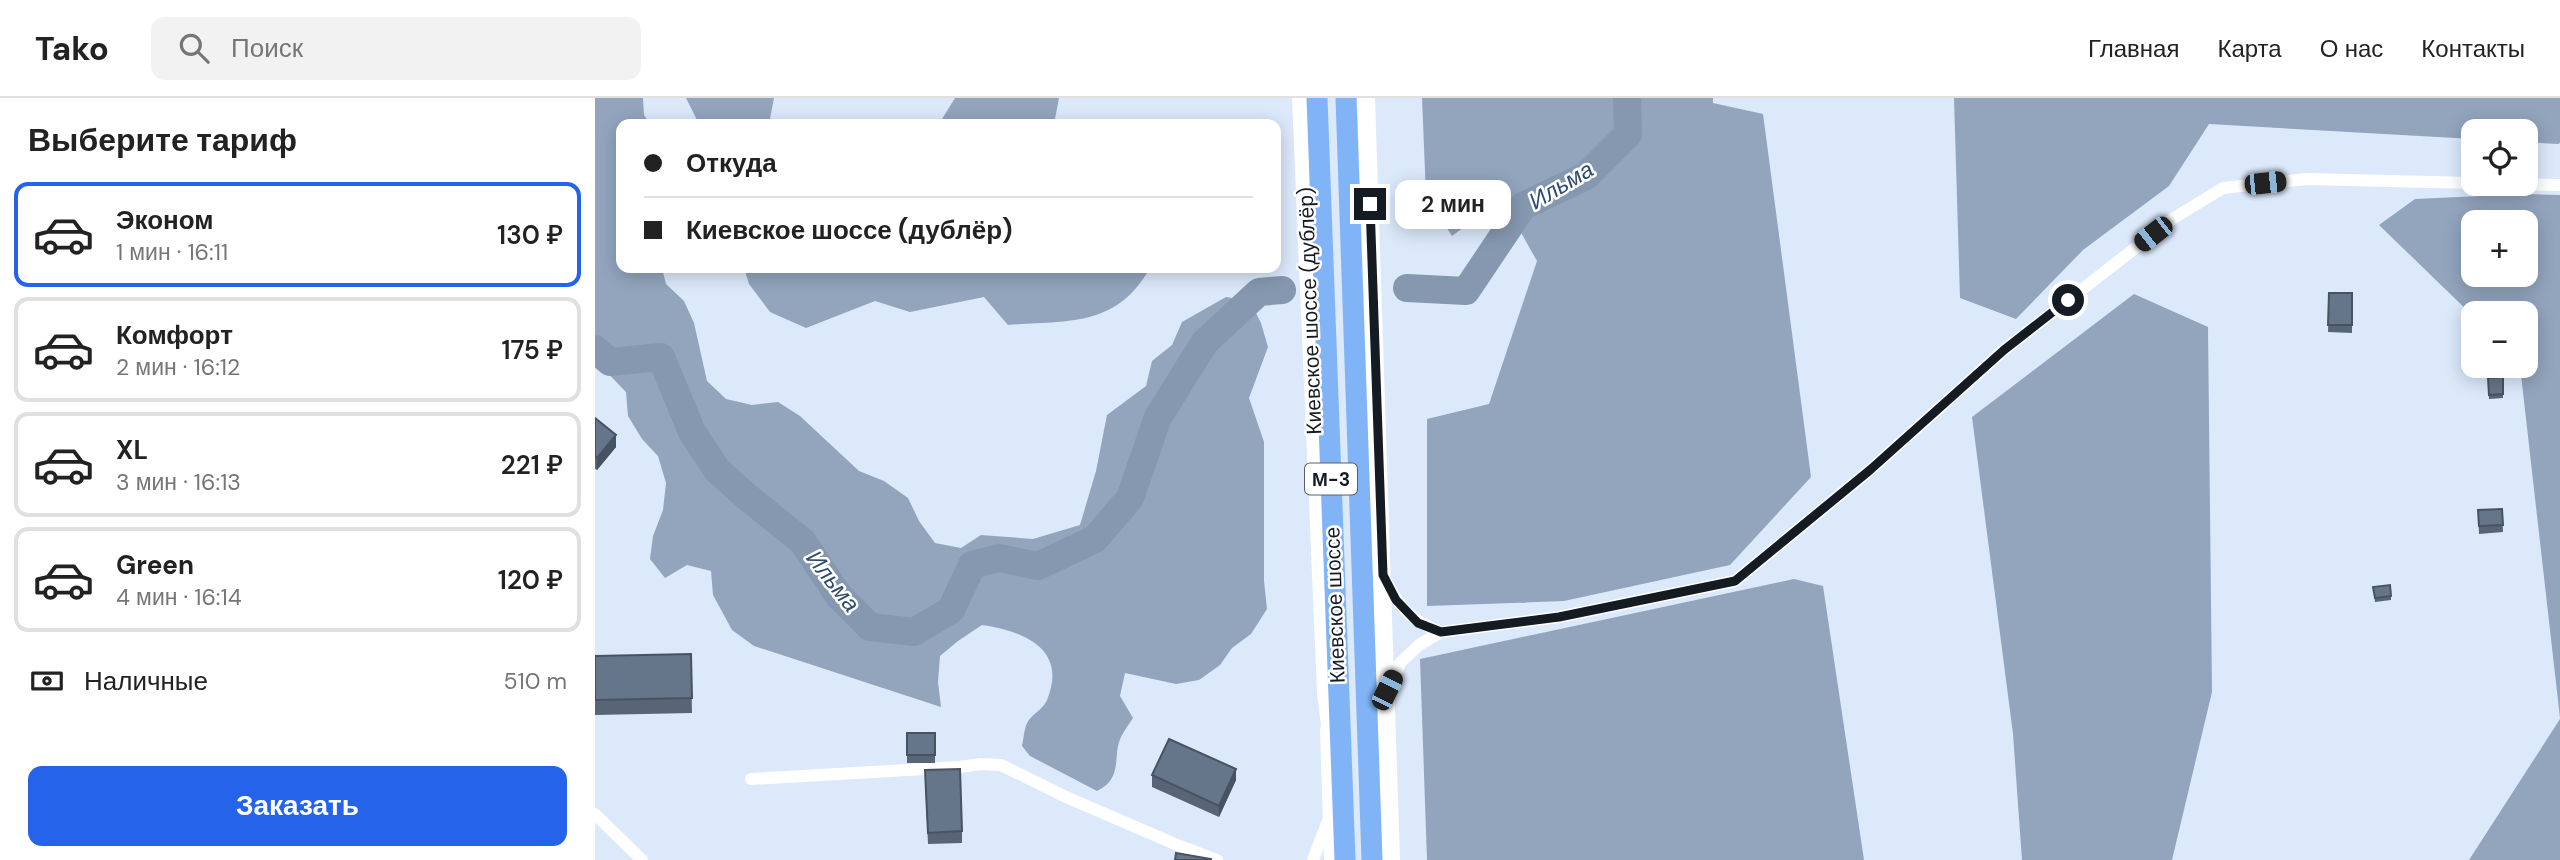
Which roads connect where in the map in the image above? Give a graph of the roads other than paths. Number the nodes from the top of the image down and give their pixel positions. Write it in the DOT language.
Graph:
graph roads {
  1 [pos="1301,98"];
  2 [pos="1317,98"];
  3 [pos="1346,98"];
  4 [pos="1366,98"];
  5 [pos="2461,183"];
  6 [pos="2538,185"];
  7 [pos="2560,185"];
  8 [pos="1383,575"];
  9 [pos="1441,632"];
  10 [pos="1387,690"];
  11 [pos="751,779"];
  12 [pos="595,814"];
  13 [pos="1337,815"];
  14 [pos="642,860"];
  15 [pos="1217,860"];
  16 [pos="1313,860"];
  17 [pos="1332,860"];
  18 [pos="1345,860"];
  19 [pos="1372,860"];
  20 [pos="1391,860"];
  1 -- 13 [label="main road, Киевское шоссе (дублёр)"];
  2 -- 13 [label="highway, Киевское шоссе / М-3"];
  3 -- 19 [label="highway, Киевское шоссе / М-3"];
  4 -- 8 [label="main road"];
  5 -- 9 [label="street"];
  6 -- 7 [label="street"];
  8 -- 9 [label="street"];
  8 -- 10 [label="main road"];
  9 -- 10 [label="street"];
  10 -- 20 [label="main road"];
  11 -- 15 [label="street"];
  12 -- 14 [label="street"];
  13 -- 16 [label="street"];
  13 -- 17 [label="street"];
  13 -- 18 [label="highway, Киевское шоссе / М-3"];
}
